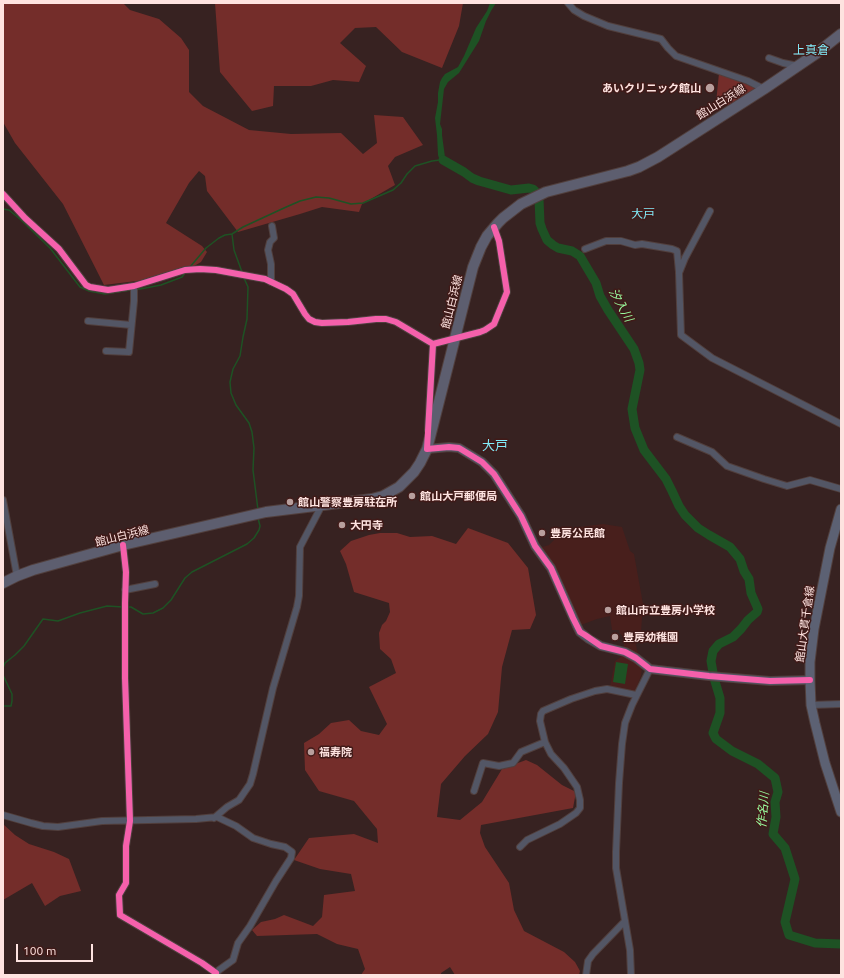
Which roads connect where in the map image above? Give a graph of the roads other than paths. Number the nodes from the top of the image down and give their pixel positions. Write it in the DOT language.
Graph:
graph roads {
  1 [pos="568,3"];
  2 [pos="841,34"];
  3 [pos="769,58"];
  4 [pos="798,66"];
  5 [pos="764,89"];
  6 [pos="3,194"];
  7 [pos="710,211"];
  8 [pos="272,226"];
  9 [pos="494,226"];
  10 [pos="585,249"];
  11 [pos="679,273"];
  12 [pos="271,282"];
  13 [pos="134,290"];
  14 [pos="88,321"];
  15 [pos="131,325"];
  16 [pos="455,338"];
  17 [pos="432,344"];
  18 [pos="106,351"];
  19 [pos="841,424"];
  20 [pos="677,438"];
  21 [pos="427,449"];
  22 [pos="841,489"];
  23 [pos="3,500"];
  24 [pos="322,505"];
  25 [pos="841,509"];
  26 [pos="839,522"];
  27 [pos="123,545"];
  28 [pos="17,576"];
  29 [pos="3,583"];
  30 [pos="155,584"];
  31 [pos="125,590"];
  32 [pos="650,669"];
  33 [pos="810,680"];
  34 [pos="636,695"];
  35 [pos="841,704"];
  36 [pos="812,705"];
  37 [pos="545,742"];
  38 [pos="474,791"];
  39 [pos="841,812"];
  40 [pos="3,815"];
  41 [pos="214,818"];
  42 [pos="130,821"];
  43 [pos="520,847"];
  44 [pos="625,921"];
  45 [pos="216,974"];
  46 [pos="586,975"];
  47 [pos="631,975"];
  1 -- 5 [label="street"];
  2 -- 4 [label="main road, 館山白浜線"];
  3 -- 4 [label="street"];
  4 -- 5 [label="main road, 館山白浜線"];
  5 -- 9 [label="main road, 館山白浜線"];
  6 -- 13 [label="street"];
  7 -- 11 [label="street"];
  8 -- 12 [label="street"];
  9 -- 16 [label="main road, 館山白浜線"];
  9 -- 16 [label="street"];
  10 -- 11 [label="street"];
  11 -- 19 [label="street"];
  12 -- 13 [label="street"];
  12 -- 17 [label="street"];
  13 -- 15 [label="street"];
  14 -- 15 [label="street"];
  15 -- 18 [label="street"];
  16 -- 17 [label="street"];
  16 -- 21 [label="main road, 館山白浜線"];
  17 -- 21 [label="street"];
  20 -- 22 [label="street"];
  21 -- 24 [label="main road, 館山白浜線"];
  21 -- 32 [label="street"];
  23 -- 28 [label="street"];
  24 -- 27 [label="main road, 館山白浜線"];
  24 -- 41 [label="street"];
  25 -- 26 [label="main road, 館山大貫千倉線"];
  26 -- 33 [label="main road, 館山大貫千倉線"];
  27 -- 28 [label="main road, 館山白浜線"];
  27 -- 31 [label="street"];
  28 -- 29 [label="main road, 館山白浜線"];
  30 -- 31 [label="street"];
  31 -- 42 [label="street"];
  32 -- 33 [label="street"];
  32 -- 34 [label="street"];
  33 -- 36 [label="main road, 館山大貫千倉線"];
  34 -- 37 [label="street"];
  34 -- 44 [label="street"];
  35 -- 36 [label="street"];
  36 -- 39 [label="main road, 館山大貫千倉線"];
  37 -- 38 [label="street"];
  37 -- 43 [label="street"];
  40 -- 42 [label="street"];
  41 -- 42 [label="street"];
  41 -- 45 [label="street"];
  42 -- 45 [label="street"];
  44 -- 46 [label="street"];
  44 -- 47 [label="street"];
}
